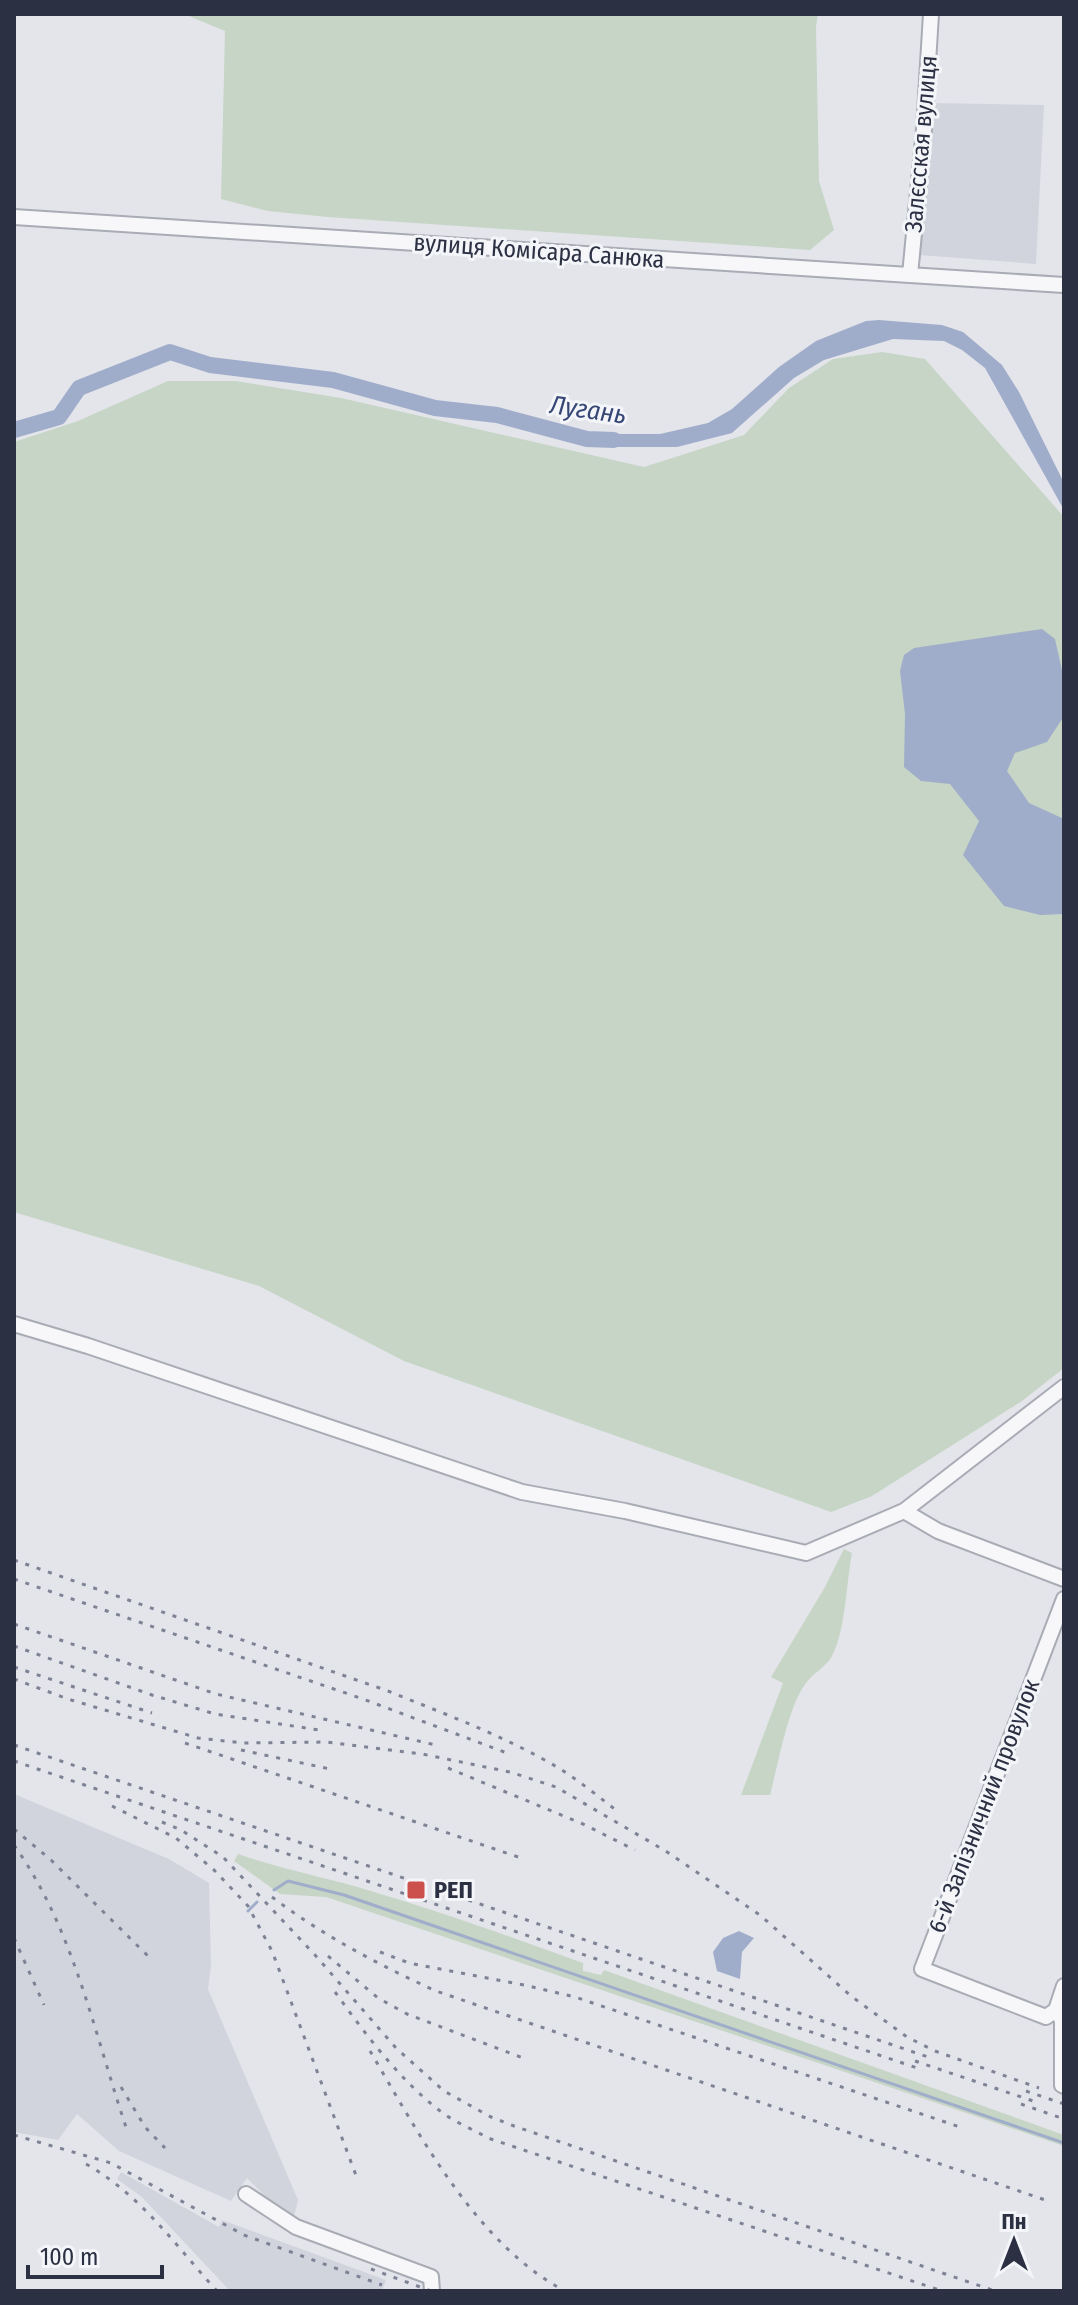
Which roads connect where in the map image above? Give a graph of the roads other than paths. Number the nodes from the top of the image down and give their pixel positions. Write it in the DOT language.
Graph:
graph roads {
  1 [pos="931,14"];
  2 [pos="14,217"];
  3 [pos="910,275"];
  4 [pos="1064,285"];
  5 [pos="14,1324"];
  6 [pos="1064,1387"];
  7 [pos="904,1511"];
  8 [pos="1064,1579"];
  9 [pos="1064,1599"];
  10 [pos="1064,1986"];
  11 [pos="1060,2011"];
  12 [pos="1064,2086"];
  13 [pos="246,2194"];
  14 [pos="432,2291"];
  1 -- 3 [label="street, Залєсская вулиця"];
  2 -- 3 [label="street, вулиця Комісара Санюка"];
  3 -- 4 [label="street, вулиця Комісара Санюка"];
  5 -- 7 [label="street"];
  6 -- 7 [label="street"];
  7 -- 8 [label="street"];
  9 -- 11 [label="street, 6-й Залізничний провулок"];
  10 -- 11 [label="street"];
  11 -- 12 [label="street"];
  13 -- 14 [label="street"];
}
